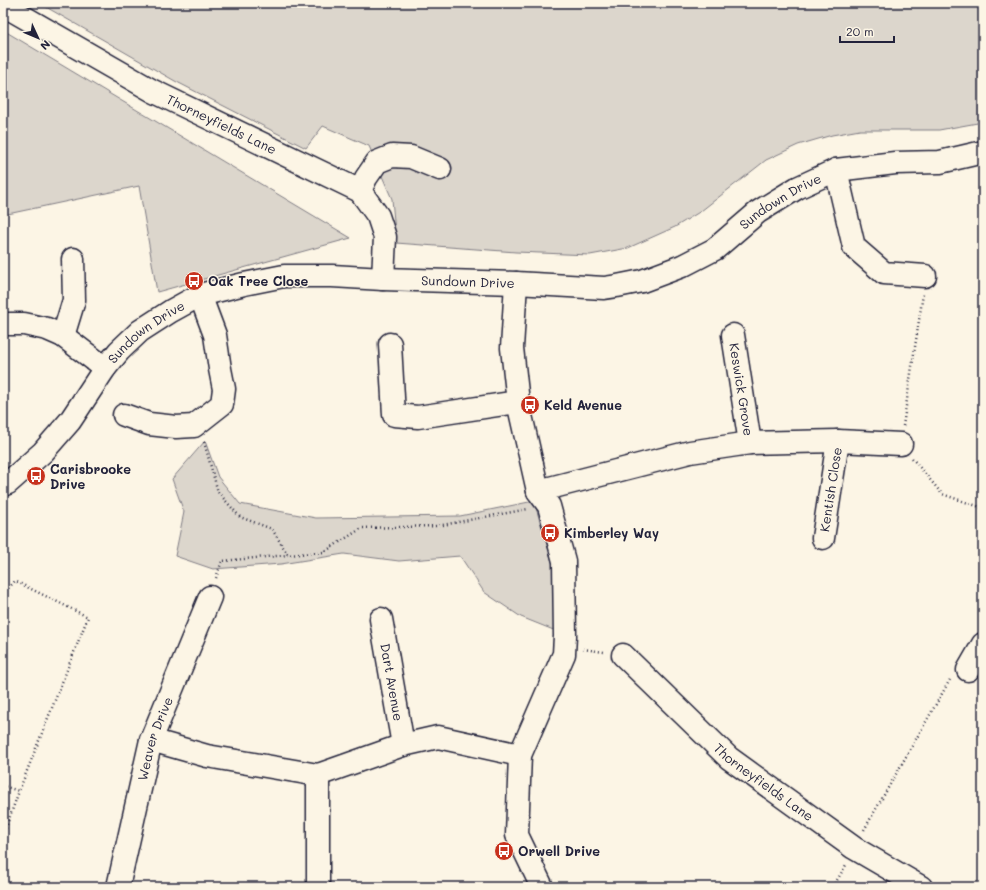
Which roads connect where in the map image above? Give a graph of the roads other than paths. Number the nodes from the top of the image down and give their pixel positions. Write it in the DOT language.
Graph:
graph roads {
  1 [pos="3,5"];
  2 [pos="983,152"];
  3 [pos="440,170"];
  4 [pos="836,170"];
  5 [pos="360,191"];
  6 [pos="73,259"];
  7 [pos="925,276"];
  8 [pos="383,279"];
  9 [pos="516,283"];
  10 [pos="200,295"];
  11 [pos="3,324"];
  12 [pos="733,335"];
  13 [pos="63,336"];
  14 [pos="390,344"];
  15 [pos="105,368"];
  16 [pos="518,402"];
  17 [pos="124,415"];
  18 [pos="838,441"];
  19 [pos="750,443"];
  20 [pos="900,444"];
  21 [pos="3,485"];
  22 [pos="544,498"];
  23 [pos="823,538"];
  24 [pos="210,597"];
  25 [pos="381,619"];
  26 [pos="983,644"];
  27 [pos="623,655"];
  28 [pos="968,670"];
  29 [pos="151,740"];
  30 [pos="403,745"];
  31 [pos="520,755"];
  32 [pos="318,776"];
  33 [pos="118,887"];
  34 [pos="318,887"];
  35 [pos="542,887"];
  36 [pos="921,887"];
  1 -- 5 [label="street, Thorneyfields Lane"];
  2 -- 4 [label="street, Sundown Drive"];
  3 -- 5 [label="street"];
  4 -- 7 [label="street"];
  4 -- 9 [label="street, Sundown Drive"];
  5 -- 8 [label="street, Thorneyfields Lane"];
  6 -- 13 [label="street"];
  8 -- 9 [label="street, Sundown Drive"];
  8 -- 10 [label="street, Sundown Drive"];
  9 -- 16 [label="street"];
  10 -- 15 [label="street, Sundown Drive"];
  10 -- 17 [label="street"];
  11 -- 13 [label="street"];
  12 -- 19 [label="street, Keswick Grove"];
  13 -- 15 [label="street"];
  14 -- 16 [label="street"];
  15 -- 21 [label="street, Sundown Drive"];
  16 -- 22 [label="street"];
  18 -- 19 [label="street"];
  18 -- 20 [label="street"];
  18 -- 23 [label="street, Kentish Close"];
  19 -- 22 [label="street"];
  22 -- 31 [label="street"];
  24 -- 29 [label="street, Weaver Drive"];
  25 -- 30 [label="street, Dart Avenue"];
  26 -- 28 [label="street"];
  27 -- 36 [label="street, Thorneyfields Lane"];
  29 -- 32 [label="street"];
  29 -- 33 [label="street, Weaver Drive"];
  30 -- 31 [label="street"];
  30 -- 32 [label="street"];
  31 -- 35 [label="street"];
  32 -- 34 [label="street"];
}
